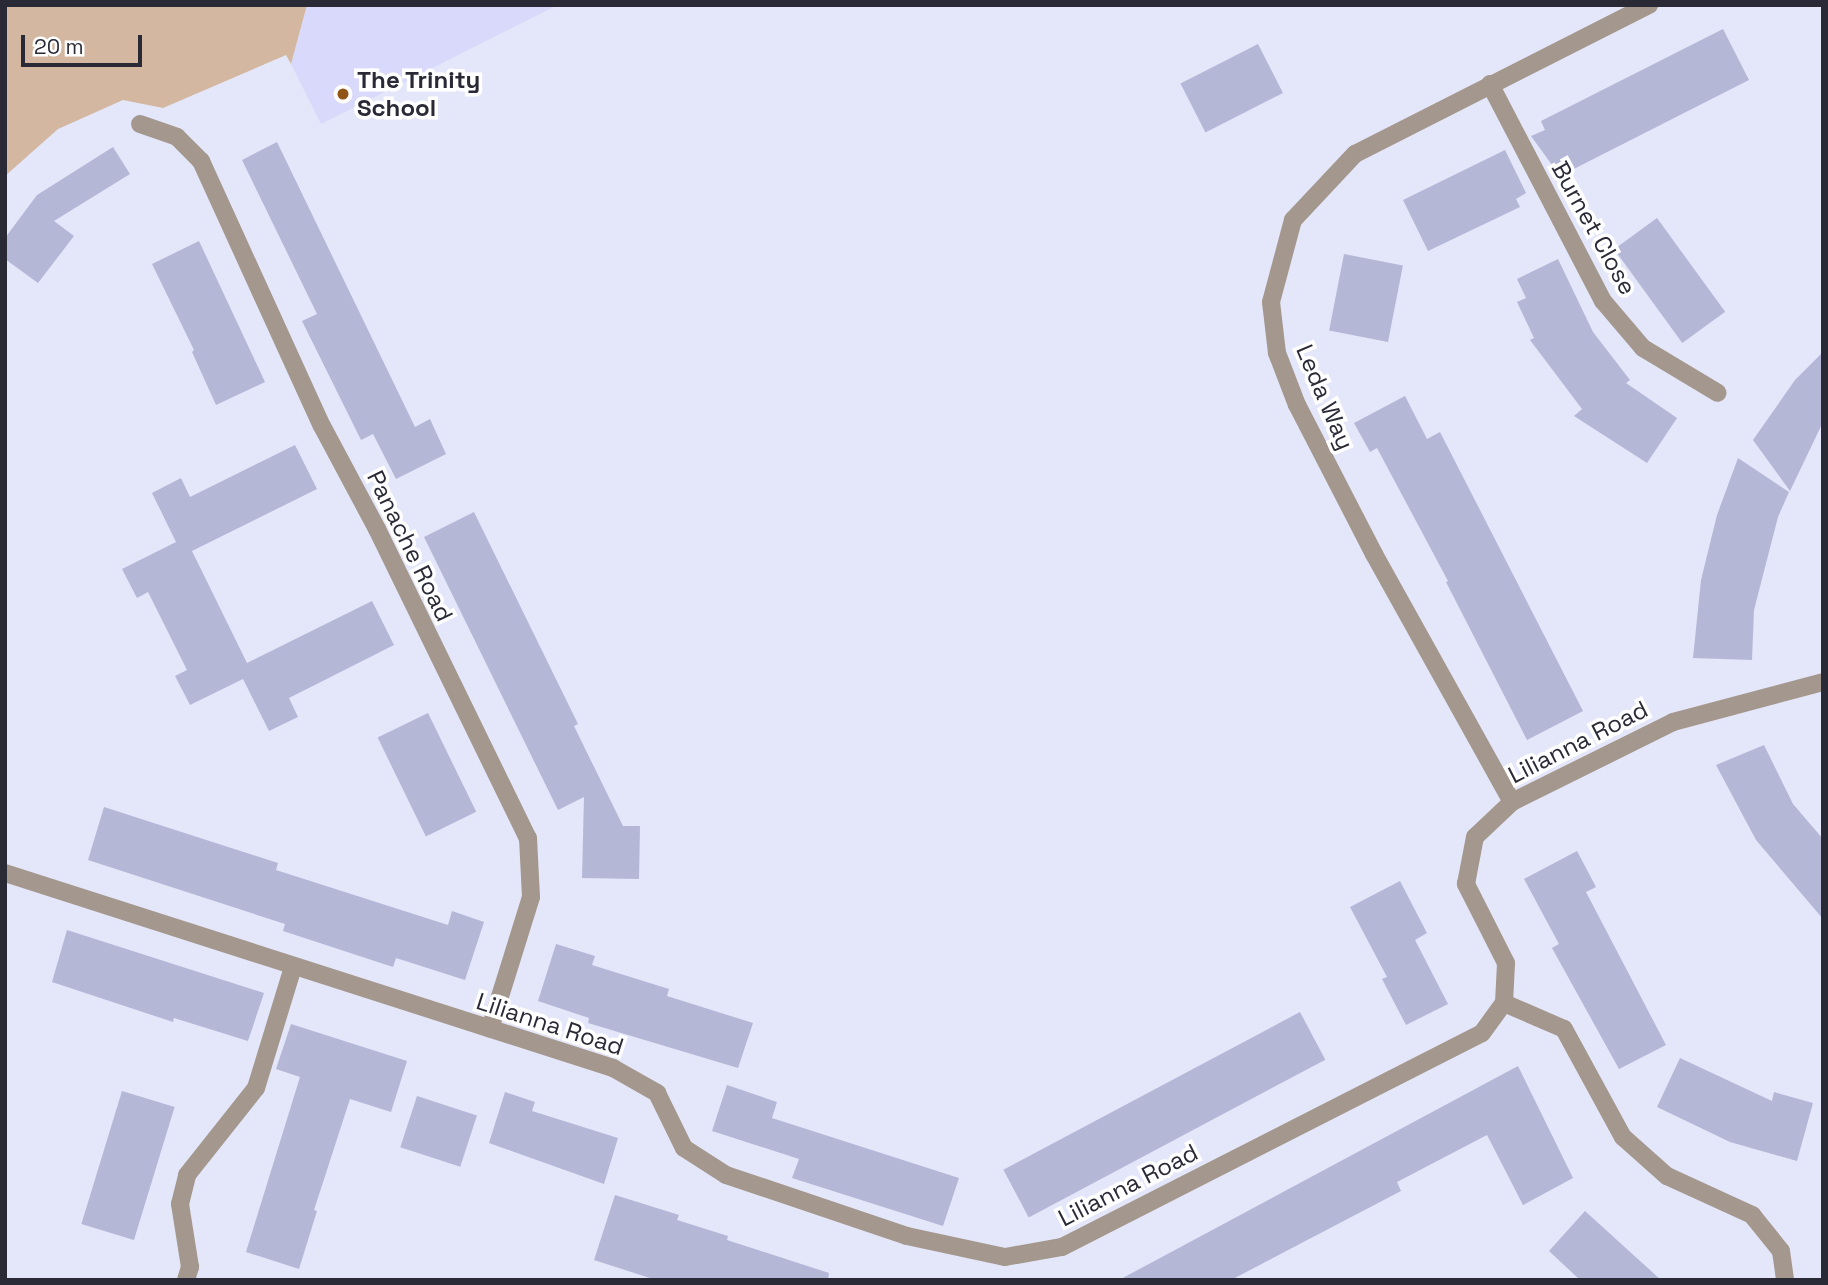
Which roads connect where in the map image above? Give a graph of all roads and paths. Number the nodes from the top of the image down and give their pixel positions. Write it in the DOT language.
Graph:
graph roads {
  1 [pos="1646,7"];
  2 [pos="1490,84"];
  3 [pos="140,124"];
  4 [pos="1718,393"];
  5 [pos="1823,682"];
  6 [pos="1511,802"];
  7 [pos="5,873"];
  8 [pos="293,967"];
  9 [pos="1504,1003"];
  10 [pos="489,1029"];
  11 [pos="186,1280"];
  12 [pos="1785,1280"];
  1 -- 2 [label="street, Leda Way"];
  2 -- 4 [label="street, Burnet Close"];
  2 -- 6 [label="street, Leda Way"];
  3 -- 10 [label="street, Panache Road"];
  5 -- 6 [label="street, Lilianna Road"];
  6 -- 9 [label="street, Lilianna Road"];
  7 -- 8 [label="street, Lilianna Road"];
  8 -- 10 [label="street, Lilianna Road"];
  8 -- 11 [label="street"];
  9 -- 10 [label="street, Lilianna Road"];
  9 -- 12 [label="street"];
}
